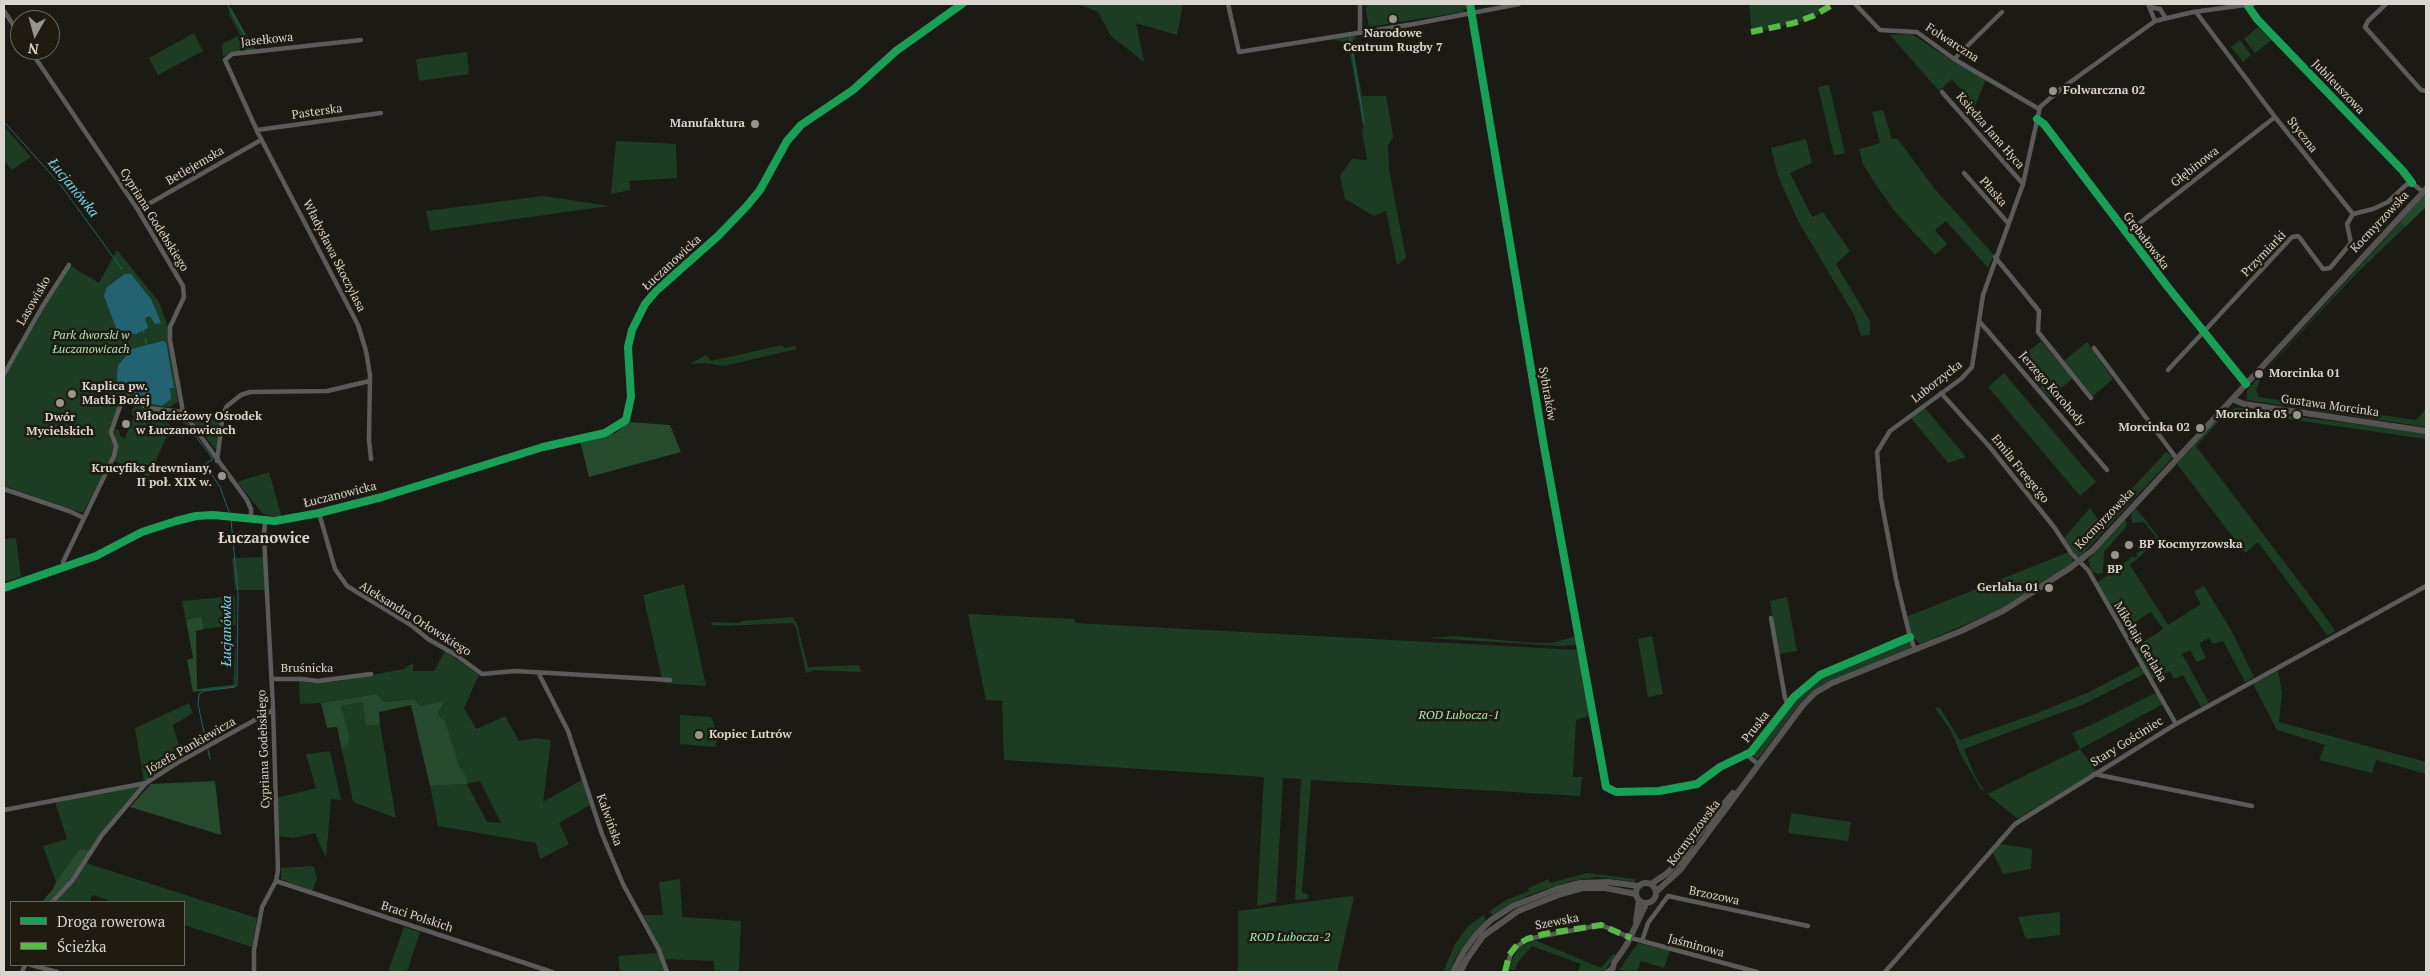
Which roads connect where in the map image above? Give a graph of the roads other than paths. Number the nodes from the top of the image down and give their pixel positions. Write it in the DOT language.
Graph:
graph roads {
  1 [pos="962,4"];
  2 [pos="1228,4"];
  3 [pos="1360,4"];
  4 [pos="1470,4"];
  5 [pos="1520,4"];
  6 [pos="1854,4"];
  7 [pos="2386,4"];
  8 [pos="2149,5"];
  9 [pos="2251,5"];
  10 [pos="2002,12"];
  11 [pos="2196,12"];
  12 [pos="1471,13"];
  13 [pos="2165,17"];
  14 [pos="2155,21"];
  15 [pos="1360,33"];
  16 [pos="361,40"];
  17 [pos="1954,59"];
  18 [pos="37,60"];
  19 [pos="2426,91"];
  20 [pos="1942,92"];
  21 [pos="2039,109"];
  22 [pos="381,113"];
  23 [pos="2275,117"];
  24 [pos="2037,119"];
  25 [pos="257,130"];
  26 [pos="262,140"];
  27 [pos="1964,173"];
  28 [pos="2412,183"];
  29 [pos="2023,184"];
  30 [pos="2425,190"];
  31 [pos="138,210"];
  32 [pos="2352,214"];
  33 [pos="2008,223"];
  34 [pos="2127,233"];
  35 [pos="1995,257"];
  36 [pos="69,264"];
  37 [pos="1980,322"];
  38 [pos="2204,334"];
  39 [pos="2094,348"];
  40 [pos="2168,370"];
  41 [pos="4,374"];
  42 [pos="370,381"];
  43 [pos="2246,384"];
  44 [pos="1941,393"];
  45 [pos="2091,398"];
  46 [pos="2232,399"];
  47 [pos="185,414"];
  48 [pos="223,414"];
  49 [pos="2426,431"];
  50 [pos="371,459"];
  51 [pos="2176,459"];
  52 [pos="217,461"];
  53 [pos="2107,470"];
  54 [pos="4,489"];
  55 [pos="319,513"];
  56 [pos="84,518"];
  57 [pos="251,518"];
  58 [pos="265,521"];
  59 [pos="2080,561"];
  60 [pos="65,567"];
  61 [pos="2070,568"];
  62 [pos="2088,570"];
  63 [pos="2426,586"];
  64 [pos="4,588"];
  65 [pos="1771,618"];
  66 [pos="1910,637"];
  67 [pos="1915,648"];
  68 [pos="538,672"];
  69 [pos="371,674"];
  70 [pos="272,679"];
  71 [pos="670,680"];
  72 [pos="1788,704"];
  73 [pos="273,710"];
  74 [pos="2176,724"];
  75 [pos="1747,755"];
  76 [pos="1758,764"];
  77 [pos="2094,774"];
  78 [pos="146,783"];
  79 [pos="1744,783"];
  80 [pos="1606,787"];
  81 [pos="2252,806"];
  82 [pos="4,810"];
  83 [pos="276,881"];
  84 [pos="1650,884"];
  85 [pos="1639,886"];
  86 [pos="1656,891"];
  87 [pos="1638,897"];
  88 [pos="53,901"];
  89 [pos="1646,904"];
  90 [pos="1635,926"];
  91 [pos="1808,926"];
  92 [pos="1630,938"];
  93 [pos="1642,941"];
  94 [pos="35,966"];
  95 [pos="1612,971"];
  96 [pos="57,972"];
  97 [pos="254,972"];
  98 [pos="552,972"];
  99 [pos="667,972"];
  100 [pos="1453,972"];
  101 [pos="1460,972"];
  102 [pos="1505,972"];
  103 [pos="1757,972"];
  104 [pos="1884,972"];
  1 -- 55 [label="main road, Łuczanowicka"];
  2 -- 15 [label="street"];
  3 -- 15 [label="street"];
  4 -- 12 [label="street, Sybiraków"];
  5 -- 12 [label="street"];
  6 -- 17 [label="street, Folwarczna"];
  7 -- 19 [label="street"];
  8 -- 13 [label="street"];
  8 -- 14 [label="street"];
  9 -- 11 [label="street"];
  9 -- 28 [label="street, Jubileuszowa"];
  10 -- 17 [label="street"];
  11 -- 13 [label="street"];
  11 -- 23 [label="street, Styczna"];
  12 -- 15 [label="street"];
  12 -- 80 [label="street, Sybiraków"];
  13 -- 14 [label="street"];
  14 -- 21 [label="street"];
  16 -- 25 [label="street, Jasełkowa"];
  17 -- 21 [label="street, Folwarczna"];
  18 -- 31 [label="street, Cypriana Godebskiego"];
  20 -- 29 [label="street, Księdza Jana Hyca"];
  21 -- 24 [label="street"];
  22 -- 25 [label="street, Pasterska"];
  23 -- 32 [label="street, Styczna"];
  23 -- 34 [label="street, Głębinowa"];
  24 -- 29 [label="street, Luborzycka"];
  24 -- 34 [label="street, Grębałowska"];
  25 -- 26 [label="street, Władysława Skoczylasa"];
  26 -- 31 [label="street, Betlejemska"];
  26 -- 42 [label="street, Władysława Skoczylasa"];
  27 -- 33 [label="street, Płaska"];
  28 -- 30 [label="street, Jubileuszowa"];
  28 -- 32 [label="street"];
  29 -- 33 [label="street, Luborzycka"];
  30 -- 43 [label="main road, Kocmyrzowska"];
  31 -- 47 [label="street, Cypriana Godebskiego"];
  32 -- 38 [label="street, Przymiarki"];
  33 -- 35 [label="street, Luborzycka"];
  34 -- 38 [label="street, Grębałowska"];
  35 -- 37 [label="street, Luborzycka"];
  35 -- 45 [label="street"];
  36 -- 41 [label="street, Lasowisko"];
  37 -- 44 [label="street, Luborzycka"];
  37 -- 53 [label="street, Jerzego Korohody"];
  38 -- 40 [label="street, Przymiarki"];
  38 -- 43 [label="street, Grębałowska"];
  39 -- 51 [label="street"];
  42 -- 48 [label="street"];
  42 -- 50 [label="street, Władysława Skoczylasa"];
  43 -- 46 [label="main road, Kocmyrzowska"];
  44 -- 59 [label="street, Emila Freege'go"];
  44 -- 66 [label="street, Luborzycka"];
  46 -- 49 [label="main road, Gustawa Morcinka"];
  46 -- 51 [label="main road, Kocmyrzowska"];
  47 -- 48 [label="street"];
  47 -- 52 [label="street, Cypriana Godebskiego"];
  47 -- 56 [label="street"];
  48 -- 52 [label="street"];
  51 -- 59 [label="main road, Kocmyrzowska"];
  52 -- 57 [label="street, Cypriana Godebskiego"];
  54 -- 56 [label="street"];
  55 -- 58 [label="main road, Łuczanowicka"];
  55 -- 68 [label="street, Aleksandra Orłowskiego"];
  56 -- 60 [label="street"];
  57 -- 58 [label="main road, Łuczanowicka"];
  57 -- 60 [label="main road, Łuczanowicka"];
  58 -- 70 [label="street, Cypriana Godebskiego"];
  59 -- 61 [label="main road, Kocmyrzowska"];
  59 -- 62 [label="street, Mikołaja Gerlaha"];
  60 -- 64 [label="main road, Łuczanowicka"];
  61 -- 62 [label="street"];
  61 -- 67 [label="main road, Kocmyrzowska"];
  62 -- 74 [label="street, Mikołaja Gerlaha"];
  63 -- 74 [label="street, Stary Gościniec"];
  65 -- 72 [label="street"];
  66 -- 67 [label="street, Luborzycka"];
  66 -- 72 [label="street, Pruska"];
  67 -- 76 [label="main road, Kocmyrzowska"];
  68 -- 71 [label="street, Aleksandra Orłowskiego"];
  68 -- 99 [label="street, Kalwińska"];
  69 -- 70 [label="street, Bruśnicka"];
  70 -- 73 [label="street, Cypriana Godebskiego"];
  72 -- 75 [label="street, Pruska"];
  73 -- 78 [label="street, Józefa Pankiewicza"];
  73 -- 83 [label="street, Cypriana Godebskiego"];
  74 -- 77 [label="street, Stary Gościniec"];
  75 -- 76 [label="street"];
  75 -- 80 [label="street, Pruska"];
  76 -- 79 [label="main road, Kocmyrzowska"];
  77 -- 81 [label="street"];
  77 -- 104 [label="street, Stary Gościniec"];
  78 -- 82 [label="street"];
  78 -- 88 [label="street, Józefa Pankiewicza"];
  79 -- 84 [label="main road, Kocmyrzowska"];
  79 -- 86 [label="main road, Kocmyrzowska"];
  83 -- 97 [label="street, Cypriana Godebskiego"];
  83 -- 98 [label="street, Braci Polskich"];
  84 -- 85 [label="main road"];
  84 -- 86 [label="main road"];
  85 -- 87 [label="main road"];
  85 -- 100 [label="main road"];
  86 -- 89 [label="main road"];
  87 -- 89 [label="main road"];
  87 -- 90 [label="main road"];
  87 -- 101 [label="main road"];
  89 -- 90 [label="main road"];
  90 -- 92 [label="main road"];
  91 -- 93 [label="street, Brzozowa"];
  92 -- 93 [label="street, Jaśminowa"];
  92 -- 95 [label="main road"];
  92 -- 102 [label="street, Szewska"];
  93 -- 103 [label="street, Jaśminowa"];
  94 -- 96 [label="street"];
}
